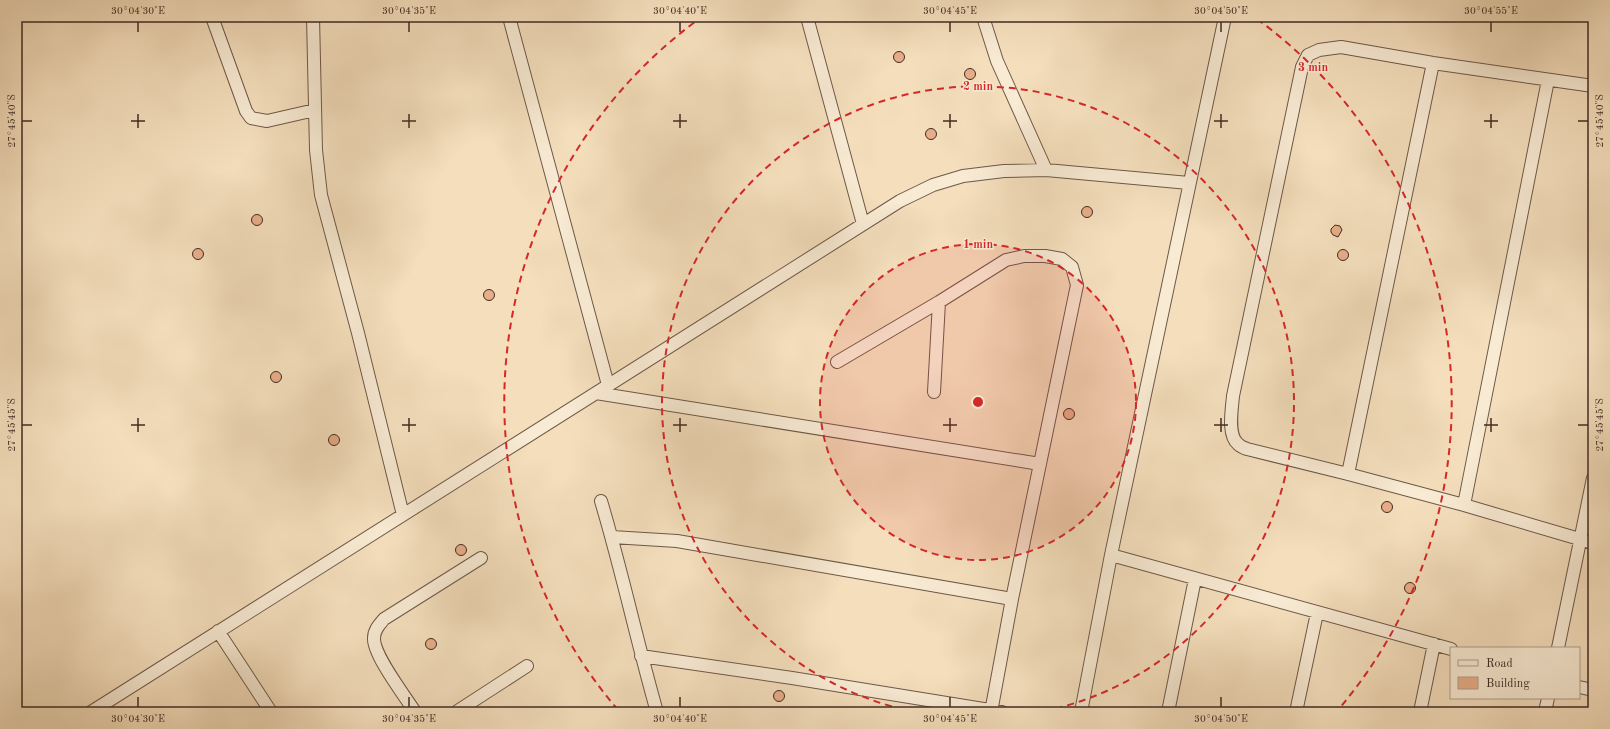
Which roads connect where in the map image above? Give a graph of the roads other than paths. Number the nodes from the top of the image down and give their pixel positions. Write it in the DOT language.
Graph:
graph roads {
  1 [pos="212,17"];
  2 [pos="313,17"];
  3 [pos="509,17"];
  4 [pos="807,17"];
  5 [pos="983,17"];
  6 [pos="1225,17"];
  7 [pos="1433,63"];
  8 [pos="1548,80"];
  9 [pos="1593,86"];
  10 [pos="315,110"];
  11 [pos="1046,170"];
  12 [pos="1189,183"];
  13 [pos="863,224"];
  14 [pos="939,302"];
  15 [pos="837,362"];
  16 [pos="608,385"];
  17 [pos="934,392"];
  18 [pos="596,393"];
  19 [pos="1040,464"];
  20 [pos="1348,474"];
  21 [pos="1593,478"];
  22 [pos="601,501"];
  23 [pos="1464,505"];
  24 [pos="403,515"];
  25 [pos="612,537"];
  26 [pos="1580,539"];
  27 [pos="1593,543"];
  28 [pos="1111,555"];
  29 [pos="481,558"];
  30 [pos="1195,579"];
  31 [pos="1012,599"];
  32 [pos="1317,613"];
  33 [pos="218,631"];
  34 [pos="1434,644"];
  35 [pos="1558,647"];
  36 [pos="1450,649"];
  37 [pos="641,656"];
  38 [pos="527,666"];
  39 [pos="1580,687"];
  40 [pos="1593,690"];
  41 [pos="1548,699"];
  42 [pos="91,712"];
  43 [pos="270,712"];
  44 [pos="415,712"];
  45 [pos="456,712"];
  46 [pos="657,712"];
  47 [pos="994,712"];
  48 [pos="1081,712"];
  49 [pos="1168,712"];
  50 [pos="1296,712"];
  51 [pos="1420,712"];
  52 [pos="1545,712"];
  1 -- 10 [label="street"];
  2 -- 10 [label="street"];
  3 -- 16 [label="street"];
  4 -- 13 [label="street"];
  5 -- 11 [label="street"];
  6 -- 12 [label="street"];
  7 -- 8 [label="street"];
  7 -- 20 [label="street"];
  7 -- 20 [label="street"];
  8 -- 9 [label="street"];
  8 -- 23 [label="street"];
  10 -- 24 [label="street"];
  11 -- 12 [label="street"];
  11 -- 13 [label="street"];
  12 -- 28 [label="street"];
  13 -- 16 [label="street"];
  14 -- 15 [label="street"];
  14 -- 17 [label="street"];
  14 -- 19 [label="street"];
  16 -- 18 [label="street"];
  18 -- 19 [label="street"];
  18 -- 24 [label="street"];
  19 -- 31 [label="street"];
  20 -- 23 [label="street"];
  21 -- 26 [label="street"];
  22 -- 25 [label="street"];
  23 -- 26 [label="street"];
  24 -- 33 [label="street"];
  25 -- 31 [label="street"];
  25 -- 37 [label="street"];
  26 -- 27 [label="street"];
  26 -- 35 [label="street"];
  28 -- 30 [label="street"];
  28 -- 48 [label="street"];
  29 -- 44 [label="street"];
  30 -- 32 [label="street"];
  30 -- 49 [label="street"];
  31 -- 47 [label="street"];
  32 -- 34 [label="street"];
  32 -- 50 [label="street"];
  33 -- 42 [label="street"];
  33 -- 43 [label="street"];
  34 -- 36 [label="street"];
  34 -- 51 [label="street"];
  37 -- 46 [label="street"];
  37 -- 47 [label="street"];
  38 -- 45 [label="street"];
  39 -- 40 [label="street"];
  41 -- 52 [label="street"];
}
